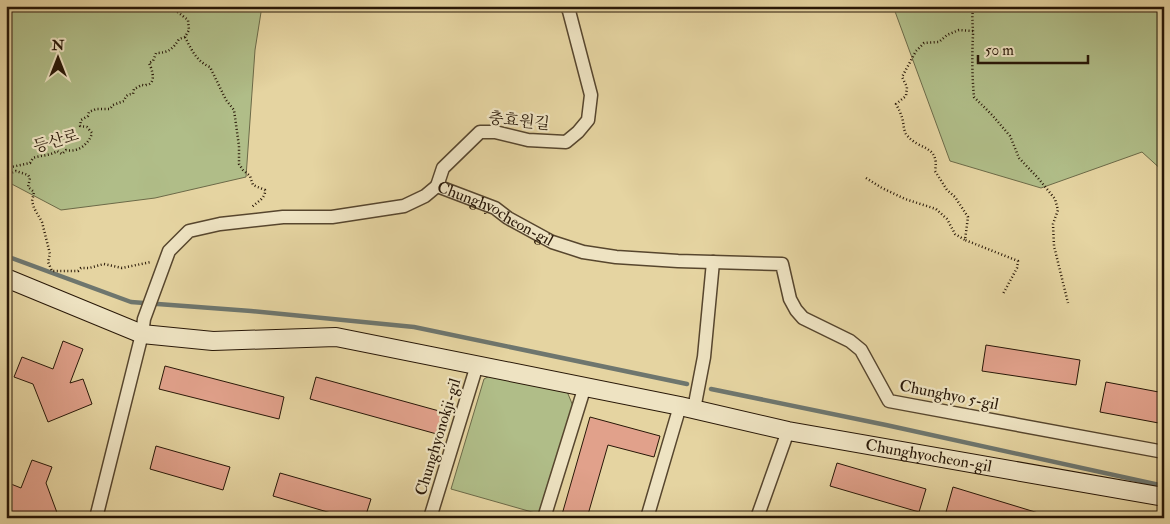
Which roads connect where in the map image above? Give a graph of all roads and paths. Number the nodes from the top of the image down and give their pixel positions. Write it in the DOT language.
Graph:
graph roads {
  1 [pos="164,6"];
  2 [pos="566,6"];
  3 [pos="974,6"];
  4 [pos="973,30"];
  5 [pos="185,37"];
  6 [pos="6,166"];
  7 [pos="6,170"];
  8 [pos="866,178"];
  9 [pos="437,186"];
  10 [pos="238,222"];
  11 [pos="965,240"];
  12 [pos="167,254"];
  13 [pos="713,262"];
  14 [pos="6,278"];
  15 [pos="1003,294"];
  16 [pos="1068,304"];
  17 [pos="142,334"];
  18 [pos="477,365"];
  19 [pos="584,386"];
  20 [pos="687,407"];
  21 [pos="788,431"];
  22 [pos="1164,452"];
  23 [pos="1164,497"];
  24 [pos="96,518"];
  25 [pos="430,518"];
  26 [pos="544,518"];
  27 [pos="648,518"];
  28 [pos="757,518"];
  1 -- 5 [label="path"];
  2 -- 9 [label="street, 충효원길"];
  3 -- 4 [label="path"];
  4 -- 11 [label="path"];
  4 -- 16 [label="path"];
  5 -- 6 [label="path, 등산로"];
  5 -- 10 [label="path"];
  7 -- 12 [label="path, 등산로"];
  8 -- 11 [label="path"];
  9 -- 10 [label="street, Chunghyocheon-gil"];
  9 -- 13 [label="street, Chunghyocheon-gil"];
  10 -- 12 [label="street, Chunghyocheon-gil"];
  11 -- 15 [label="path"];
  12 -- 17 [label="street, Chunghyocheon-gil"];
  13 -- 20 [label="street"];
  13 -- 22 [label="street, Chunghyo 5-gil"];
  14 -- 17 [label="street, Chunghyocheon-gil"];
  17 -- 18 [label="street, Chunghyocheon-gil"];
  17 -- 24 [label="street"];
  18 -- 19 [label="street, Chunghyocheon-gil"];
  18 -- 25 [label="street, Chunghyonokji-gil"];
  19 -- 20 [label="street, Chunghyocheon-gil"];
  19 -- 26 [label="street"];
  20 -- 21 [label="street, Chunghyocheon-gil"];
  20 -- 27 [label="street"];
  21 -- 23 [label="street, Chunghyocheon-gil"];
  21 -- 28 [label="street"];
}
